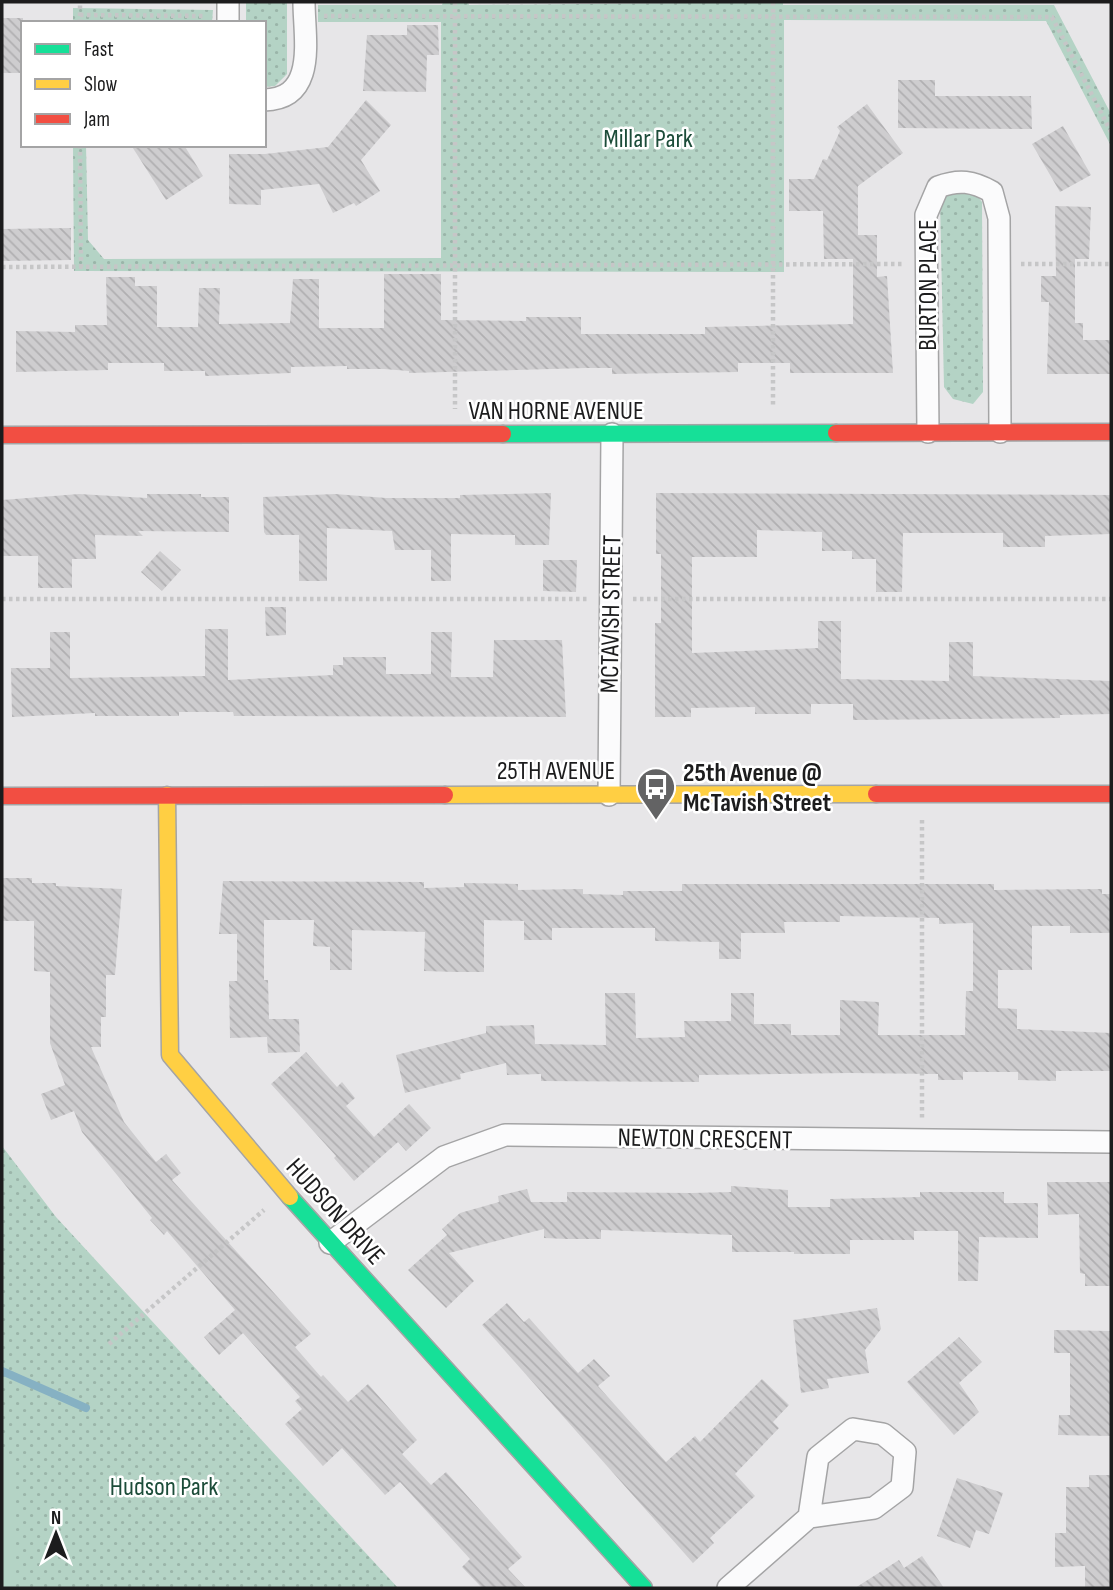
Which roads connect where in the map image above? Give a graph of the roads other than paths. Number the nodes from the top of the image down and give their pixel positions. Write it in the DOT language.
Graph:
graph roads {
  1 [pos="304,9"];
  2 [pos="266,100"];
  3 [pos="928,432"];
  4 [pos="1000,432"];
  5 [pos="1111,432"];
  6 [pos="612,434"];
  7 [pos="2,435"];
  8 [pos="609,794"];
  9 [pos="1111,794"];
  10 [pos="167,795"];
  11 [pos="2,796"];
  12 [pos="1111,1142"];
  13 [pos="330,1242"];
  14 [pos="809,1517"];
  15 [pos="644,1588"];
  16 [pos="729,1588"];
  1 -- 2 [label="street"];
  3 -- 4 [label="street, VAN HORNE AVENUE"];
  3 -- 4 [label="street, BURTON PLACE"];
  3 -- 6 [label="street, VAN HORNE AVENUE"];
  4 -- 5 [label="street, VAN HORNE AVENUE"];
  6 -- 7 [label="street, VAN HORNE AVENUE"];
  6 -- 8 [label="street, MCTAVISH STREET"];
  8 -- 9 [label="street, 25TH AVENUE"];
  8 -- 10 [label="street, 25TH AVENUE"];
  10 -- 11 [label="street, 25TH AVENUE"];
  10 -- 13 [label="street, HUDSON DRIVE"];
  12 -- 13 [label="street, NEWTON CRESCENT"];
  13 -- 15 [label="street, HUDSON DRIVE"];
  14 -- 14 [label="street"];
  14 -- 16 [label="street"];
}
